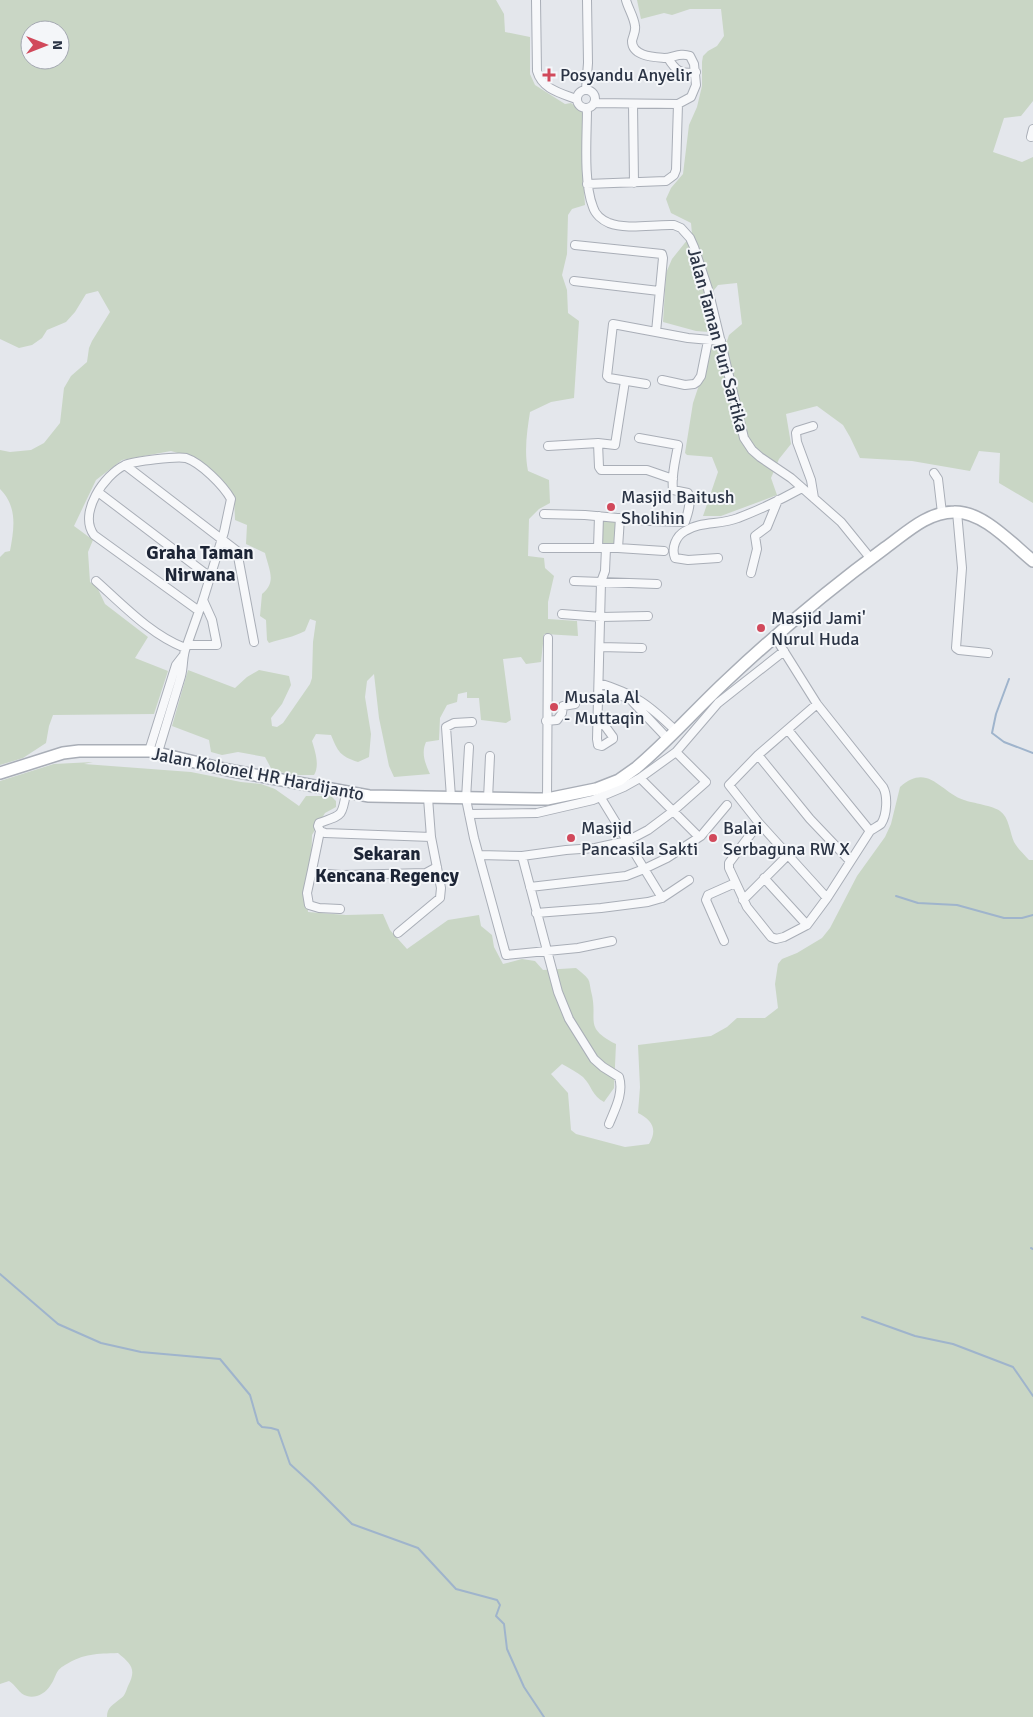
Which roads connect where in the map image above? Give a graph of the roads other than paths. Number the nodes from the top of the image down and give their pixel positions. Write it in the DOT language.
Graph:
graph roads {
  1 [pos="536,0"];
  2 [pos="587,0"];
  3 [pos="626,0"];
  4 [pos="668,58"];
  5 [pos="696,72"];
  6 [pos="586,89"];
  7 [pos="576,99"];
  8 [pos="594,103"];
  9 [pos="634,104"];
  10 [pos="678,104"];
  11 [pos="587,108"];
  12 [pos="634,183"];
  13 [pos="588,184"];
  14 [pos="575,245"];
  15 [pos="574,281"];
  16 [pos="659,291"];
  17 [pos="656,332"];
  18 [pos="708,341"];
  19 [pos="721,341"];
  20 [pos="662,380"];
  21 [pos="625,381"];
  22 [pos="646,384"];
  23 [pos="813,426"];
  24 [pos="639,438"];
  25 [pos="598,443"];
  26 [pos="548,446"];
  27 [pos="125,465"];
  28 [pos="934,472"];
  29 [pos="673,479"];
  30 [pos="802,488"];
  31 [pos="98,492"];
  32 [pos="814,498"];
  33 [pos="778,500"];
  34 [pos="957,512"];
  35 [pos="942,513"];
  36 [pos="544,514"];
  37 [pos="599,516"];
  38 [pos="620,518"];
  39 [pos="221,540"];
  40 [pos="543,548"];
  41 [pos="602,548"];
  42 [pos="618,548"];
  43 [pos="664,551"];
  44 [pos="718,558"];
  45 [pos="871,559"];
  46 [pos="1033,561"];
  47 [pos="751,573"];
  48 [pos="210,577"];
  49 [pos="96,581"];
  50 [pos="574,581"];
  51 [pos="601,582"];
  52 [pos="657,584"];
  53 [pos="203,600"];
  54 [pos="199,611"];
  55 [pos="562,614"];
  56 [pos="648,616"];
  57 [pos="601,617"];
  58 [pos="774,636"];
  59 [pos="548,638"];
  60 [pos="254,642"];
  61 [pos="600,646"];
  62 [pos="642,648"];
  63 [pos="185,650"];
  64 [pos="784,651"];
  65 [pos="988,653"];
  66 [pos="599,683"];
  67 [pos="620,693"];
  68 [pos="598,694"];
  69 [pos="575,704"];
  70 [pos="817,704"];
  71 [pos="546,721"];
  72 [pos="472,722"];
  73 [pos="598,723"];
  74 [pos="788,730"];
  75 [pos="672,735"];
  76 [pos="469,747"];
  77 [pos="154,752"];
  78 [pos="676,752"];
  79 [pos="758,755"];
  80 [pos="490,756"];
  81 [pos="0,773"];
  82 [pos="640,778"];
  83 [pos="622,783"];
  84 [pos="346,793"];
  85 [pos="451,797"];
  86 [pos="428,798"];
  87 [pos="466,798"];
  88 [pos="601,798"];
  89 [pos="488,799"];
  90 [pos="541,799"];
  91 [pos="727,806"];
  92 [pos="672,812"];
  93 [pos="537,813"];
  94 [pos="469,814"];
  95 [pos="759,823"];
  96 [pos="320,831"];
  97 [pos="870,831"];
  98 [pos="431,836"];
  99 [pos="699,837"];
  100 [pos="626,840"];
  101 [pos="479,855"];
  102 [pos="788,855"];
  103 [pos="522,856"];
  104 [pos="850,861"];
  105 [pos="437,867"];
  106 [pos="644,869"];
  107 [pos="312,870"];
  108 [pos="764,878"];
  109 [pos="688,880"];
  110 [pos="734,883"];
  111 [pos="530,887"];
  112 [pos="662,898"];
  113 [pos="827,898"];
  114 [pos="743,900"];
  115 [pos="340,910"];
  116 [pos="536,913"];
  117 [pos="807,926"];
  118 [pos="398,933"];
  119 [pos="612,941"];
  120 [pos="724,941"];
  121 [pos="547,951"];
  122 [pos="609,1124"];
  1 -- 7 [label="street"];
  2 -- 6 [label="street"];
  3 -- 4 [label="street"];
  4 -- 5 [label="street"];
  4 -- 5 [label="street"];
  5 -- 10 [label="street"];
  6 -- 7 [label="street"];
  6 -- 8 [label="street"];
  7 -- 11 [label="street"];
  8 -- 9 [label="street"];
  8 -- 11 [label="street"];
  9 -- 10 [label="street"];
  9 -- 12 [label="street"];
  10 -- 12 [label="street"];
  11 -- 13 [label="street, Jalan Taman Puri Sartika"];
  12 -- 13 [label="street"];
  13 -- 19 [label="street, Jalan Taman Puri Sartika"];
  14 -- 16 [label="street"];
  15 -- 16 [label="street"];
  16 -- 17 [label="street"];
  17 -- 18 [label="street"];
  17 -- 21 [label="street"];
  18 -- 19 [label="street"];
  18 -- 20 [label="street"];
  19 -- 30 [label="street, Jalan Taman Puri Sartika"];
  21 -- 22 [label="street"];
  21 -- 25 [label="street"];
  23 -- 32 [label="street"];
  24 -- 29 [label="street"];
  25 -- 26 [label="street"];
  25 -- 29 [label="street"];
  27 -- 31 [label="street"];
  27 -- 39 [label="street"];
  27 -- 39 [label="street"];
  28 -- 35 [label="street"];
  29 -- 38 [label="street"];
  30 -- 32 [label="street, Jalan Taman Puri Sartika"];
  30 -- 33 [label="street"];
  31 -- 48 [label="street"];
  31 -- 54 [label="street"];
  32 -- 45 [label="street, Jalan Taman Puri Sartika"];
  33 -- 44 [label="street"];
  33 -- 47 [label="street"];
  34 -- 35 [label="main road, Jalan Kolonel HR Hardijanto"];
  34 -- 46 [label="main road, Jalan Kolonel HR Hardijanto"];
  34 -- 65 [label="street"];
  35 -- 45 [label="main road, Jalan Kolonel HR Hardijanto"];
  36 -- 37 [label="street"];
  37 -- 38 [label="street"];
  37 -- 41 [label="street"];
  38 -- 42 [label="street"];
  39 -- 48 [label="street"];
  39 -- 60 [label="street"];
  40 -- 41 [label="street"];
  41 -- 42 [label="street"];
  41 -- 51 [label="street"];
  42 -- 43 [label="street"];
  45 -- 58 [label="main road, Jalan Kolonel HR Hardijanto"];
  48 -- 53 [label="street"];
  49 -- 63 [label="street"];
  50 -- 51 [label="street"];
  51 -- 52 [label="street"];
  51 -- 57 [label="street"];
  53 -- 54 [label="street"];
  53 -- 63 [label="street"];
  54 -- 63 [label="street"];
  55 -- 57 [label="street"];
  56 -- 57 [label="street"];
  57 -- 61 [label="street"];
  58 -- 64 [label="street"];
  58 -- 75 [label="main road, Jalan Kolonel HR Hardijanto"];
  59 -- 71 [label="street"];
  61 -- 62 [label="street"];
  61 -- 66 [label="street"];
  63 -- 77 [label="street"];
  64 -- 70 [label="street"];
  64 -- 78 [label="street"];
  66 -- 67 [label="street"];
  66 -- 68 [label="street"];
  67 -- 68 [label="street"];
  67 -- 75 [label="street"];
  68 -- 73 [label="street"];
  69 -- 71 [label="street"];
  70 -- 74 [label="street"];
  70 -- 97 [label="street"];
  71 -- 90 [label="street"];
  72 -- 85 [label="street"];
  74 -- 79 [label="street"];
  74 -- 97 [label="street"];
  75 -- 83 [label="main road, Jalan Kolonel HR Hardijanto"];
  76 -- 87 [label="street"];
  77 -- 81 [label="main road, Jalan Kolonel HR Hardijanto"];
  77 -- 84 [label="main road, Jalan Kolonel HR Hardijanto"];
  78 -- 82 [label="street"];
  78 -- 92 [label="street"];
  79 -- 95 [label="street"];
  79 -- 104 [label="street"];
  80 -- 89 [label="street"];
  82 -- 83 [label="street"];
  82 -- 92 [label="street"];
  83 -- 88 [label="street"];
  83 -- 90 [label="main road, Jalan Kolonel HR Hardijanto"];
  84 -- 86 [label="main road, Jalan Kolonel HR Hardijanto"];
  84 -- 96 [label="street"];
  85 -- 86 [label="main road, Jalan Kolonel HR Hardijanto"];
  85 -- 87 [label="main road, Jalan Kolonel HR Hardijanto"];
  86 -- 98 [label="street"];
  87 -- 89 [label="main road, Jalan Kolonel HR Hardijanto"];
  87 -- 94 [label="street"];
  88 -- 93 [label="street"];
  88 -- 100 [label="street"];
  89 -- 90 [label="main road, Jalan Kolonel HR Hardijanto"];
  90 -- 93 [label="street"];
  91 -- 99 [label="street"];
  92 -- 99 [label="street"];
  92 -- 100 [label="street"];
  93 -- 94 [label="street"];
  94 -- 101 [label="street"];
  95 -- 102 [label="street"];
  95 -- 110 [label="street"];
  96 -- 98 [label="street"];
  96 -- 107 [label="street"];
  97 -- 104 [label="street"];
  98 -- 105 [label="street"];
  99 -- 106 [label="street"];
  100 -- 103 [label="street"];
  100 -- 106 [label="street"];
  101 -- 103 [label="street"];
  101 -- 121 [label="street"];
  102 -- 108 [label="street"];
  102 -- 113 [label="street"];
  103 -- 111 [label="street"];
  104 -- 113 [label="street"];
  105 -- 107 [label="street"];
  105 -- 118 [label="street"];
  106 -- 111 [label="street"];
  106 -- 112 [label="street"];
  107 -- 115 [label="street"];
  108 -- 114 [label="street"];
  108 -- 117 [label="street"];
  109 -- 112 [label="street"];
  110 -- 114 [label="street"];
  110 -- 120 [label="street"];
  111 -- 116 [label="street"];
  112 -- 116 [label="street"];
  113 -- 117 [label="street"];
  114 -- 117 [label="street"];
  116 -- 121 [label="street"];
  119 -- 121 [label="street"];
  121 -- 122 [label="street"];
}
